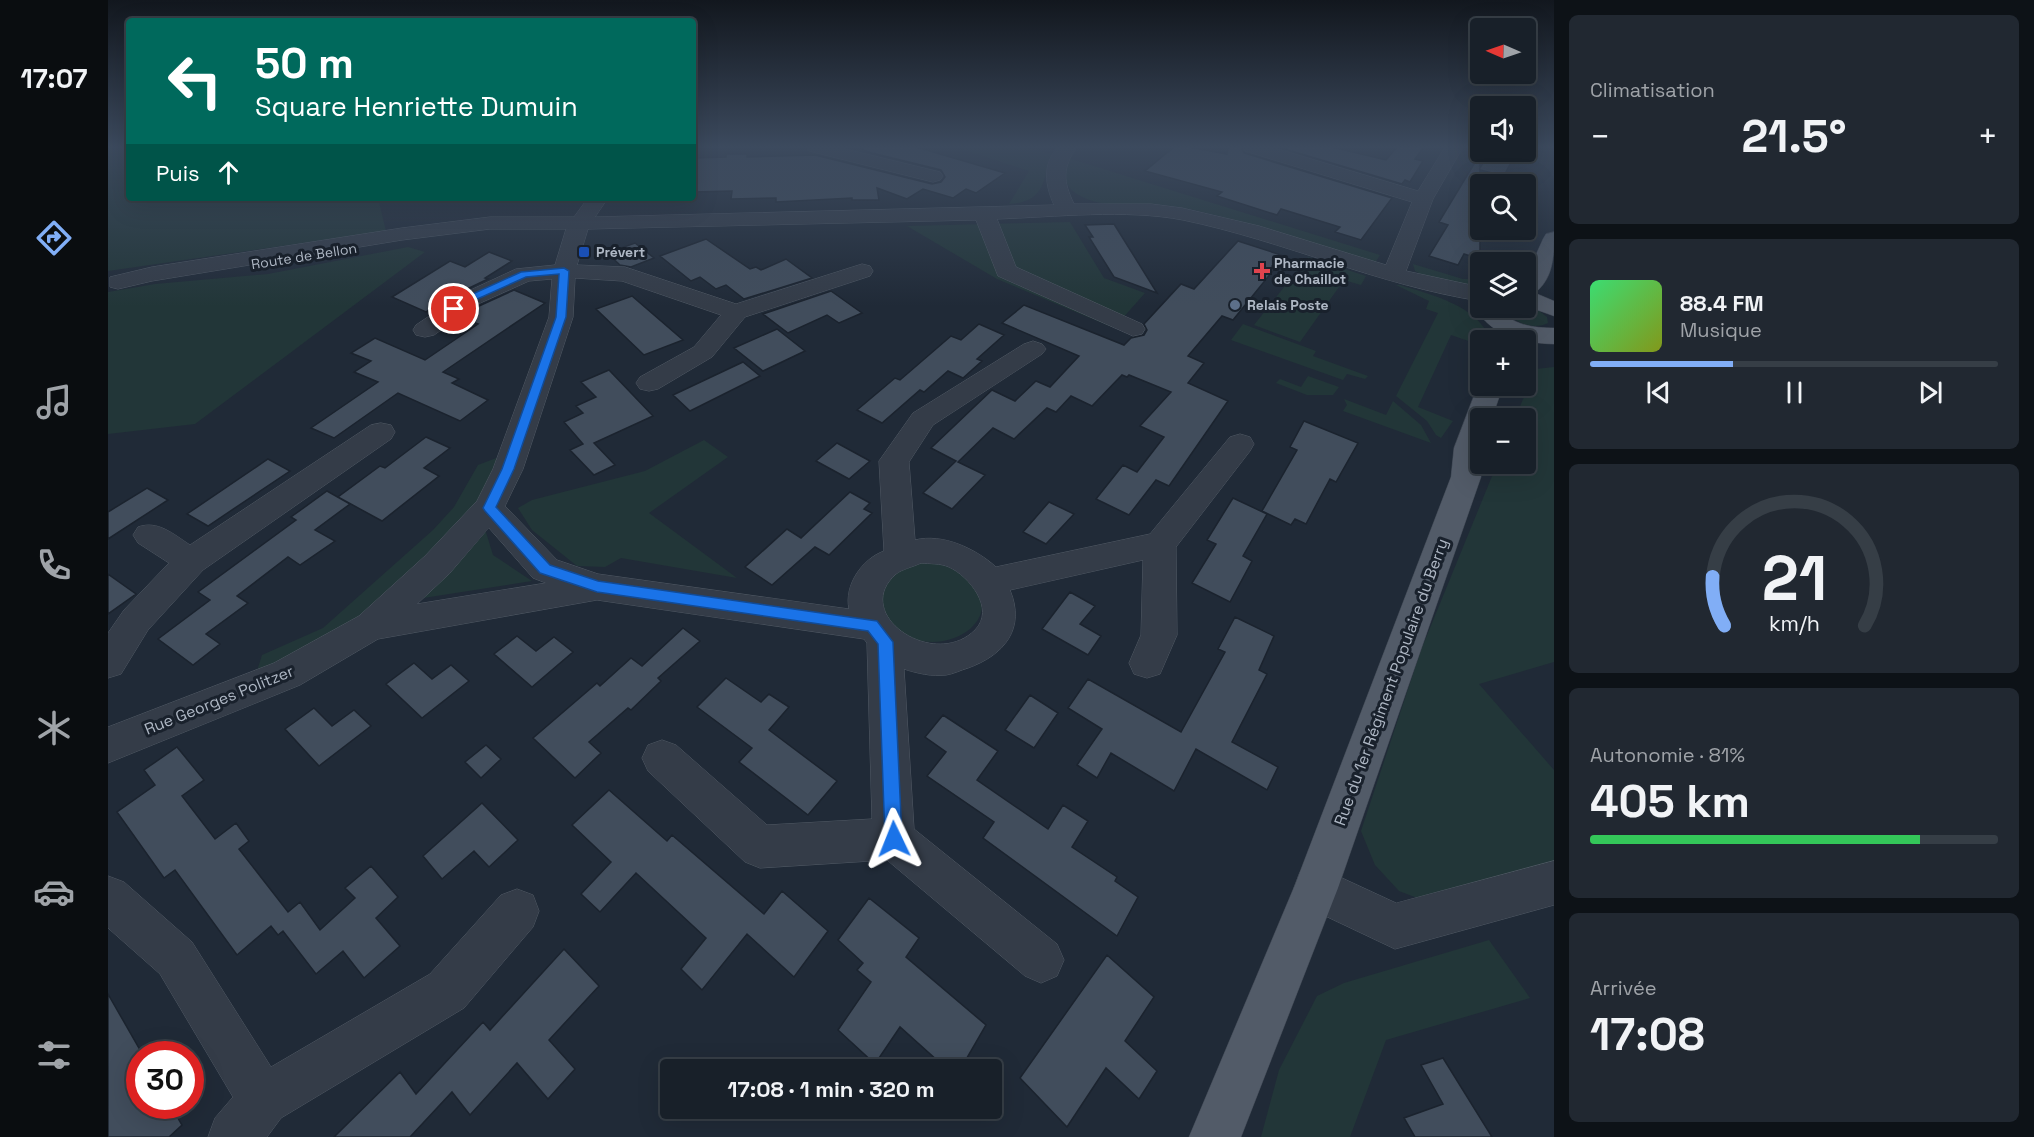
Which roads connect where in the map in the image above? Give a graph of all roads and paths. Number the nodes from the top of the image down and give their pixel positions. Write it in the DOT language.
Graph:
graph roads {
  1 [pos="1062,200"];
  2 [pos="1423,200"];
  3 [pos="596,201"];
  4 [pos="1067,211"];
  5 [pos="984,213"];
  6 [pos="579,224"];
  7 [pos="1554,239"];
  8 [pos="564,271"];
  9 [pos="862,271"];
  10 [pos="1401,277"];
  11 [pos="1536,278"];
  12 [pos="113,283"];
  13 [pos="1554,288"];
  14 [pos="1470,292"];
  15 [pos="1554,298"];
  16 [pos="1536,302"];
  17 [pos="1554,309"];
  18 [pos="736,312"];
  19 [pos="1495,322"];
  20 [pos="1133,329"];
  21 [pos="425,330"];
  22 [pos="1554,336"];
  23 [pos="1536,344"];
  24 [pos="1033,349"];
  25 [pos="648,383"];
  26 [pos="381,432"];
  27 [pos="1240,444"];
  28 [pos="1470,474"];
  29 [pos="489,508"];
  30 [pos="149,535"];
  31 [pos="1160,544"];
  32 [pos="900,555"];
  33 [pos="191,561"];
  34 [pos="990,581"];
  35 [pos="597,587"];
  36 [pos="371,626"];
  37 [pos="879,634"];
  38 [pos="108,663"];
  39 [pos="1147,663"];
  40 [pos="108,745"];
  41 [pos="662,758"];
  42 [pos="894,839"];
  43 [pos="1552,885"];
  44 [pos="1316,888"];
  45 [pos="108,898"];
  46 [pos="517,910"];
  47 [pos="1041,960"];
  48 [pos="263,1100"];
  49 [pos="234,1137"];
  50 [pos="1215,1137"];
  1 -- 4 [label="street"];
  2 -- 10 [label="street"];
  3 -- 6 [label="street, Rue Georges Politzer"];
  4 -- 5 [label="street, Route de Bellon"];
  4 -- 10 [label="street, Route de Bellon"];
  5 -- 6 [label="street, Route de Bellon"];
  5 -- 20 [label="street"];
  6 -- 8 [label="street, Rue Georges Politzer"];
  6 -- 12 [label="street, Route de Bellon"];
  7 -- 11 [label="main road"];
  8 -- 18 [label="street"];
  8 -- 21 [label="street"];
  8 -- 29 [label="street, Rue Georges Politzer"];
  9 -- 18 [label="street"];
  10 -- 14 [label="street, Route de Bellon"];
  10 -- 19 [label="street, Route de Bellon"];
  13 -- 15 [label="main road"];
  16 -- 17 [label="main road"];
  18 -- 25 [label="street"];
  19 -- 22 [label="main road"];
  22 -- 23 [label="main road"];
  24 -- 32 [label="street"];
  26 -- 33 [label="street"];
  27 -- 31 [label="street"];
  28 -- 44 [label="main road, Rue du 1er Régiment Populaire du Berry"];
  29 -- 35 [label="street"];
  29 -- 36 [label="street, Rue Georges Politzer"];
  30 -- 33 [label="street"];
  31 -- 34 [label="street"];
  31 -- 39 [label="street"];
  32 -- 34 [label="street"];
  32 -- 37 [label="street"];
  33 -- 38 [label="street"];
  34 -- 37 [label="street"];
  35 -- 36 [label="street"];
  35 -- 37 [label="street"];
  36 -- 40 [label="street, Rue Georges Politzer"];
  37 -- 42 [label="street"];
  41 -- 42 [label="street"];
  42 -- 47 [label="street"];
  43 -- 44 [label="street"];
  44 -- 50 [label="main road, Rue du 1er Régiment Populaire du Berry"];
  45 -- 48 [label="street"];
  46 -- 48 [label="street"];
  48 -- 49 [label="street"];
}
